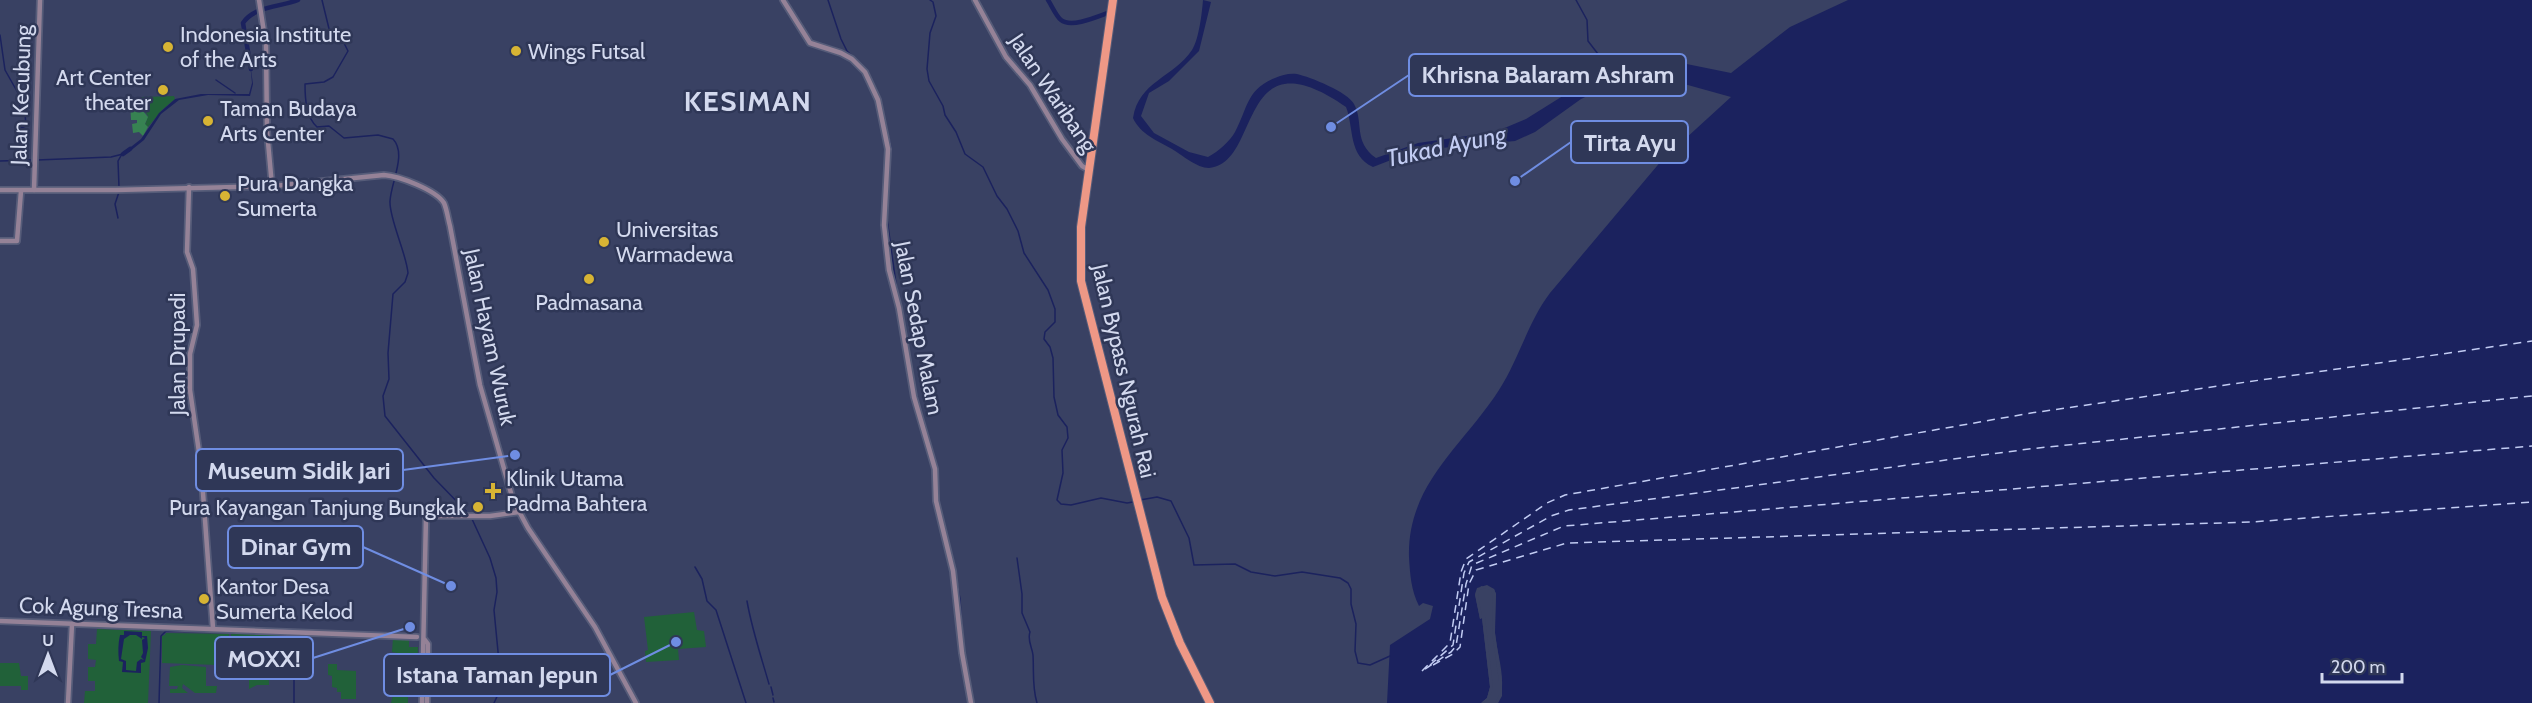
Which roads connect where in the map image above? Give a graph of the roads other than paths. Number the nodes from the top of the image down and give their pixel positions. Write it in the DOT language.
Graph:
graph roads {
  1 [pos="40,0"];
  2 [pos="259,0"];
  3 [pos="783,0"];
  4 [pos="975,0"];
  5 [pos="1110,2"];
  6 [pos="1087,169"];
  7 [pos="272,186"];
  8 [pos="189,187"];
  9 [pos="0,190"];
  10 [pos="34,190"];
  11 [pos="21,191"];
  12 [pos="0,241"];
  13 [pos="519,512"];
  14 [pos="0,621"];
  15 [pos="72,624"];
  16 [pos="213,628"];
  17 [pos="423,629"];
  18 [pos="417,637"];
  19 [pos="424,641"];
  20 [pos="68,703"];
  21 [pos="422,703"];
  22 [pos="427,703"];
  23 [pos="636,703"];
  24 [pos="971,703"];
  25 [pos="1208,703"];
  1 -- 10 [label="street, Jalan Kecubung"];
  2 -- 7 [label="street"];
  3 -- 24 [label="street, Jalan Sedap Malam"];
  4 -- 6 [label="street, Jalan Waribang"];
  5 -- 6 [label="highway, Jalan Bypass Ngurah Rai"];
  6 -- 25 [label="highway, Jalan Bypass Ngurah Rai"];
  7 -- 8 [label="street, Jalan Hayam Wuruk"];
  7 -- 13 [label="street, Jalan Hayam Wuruk"];
  8 -- 10 [label="street, Jalan Hayam Wuruk"];
  8 -- 16 [label="street, Jalan Drupadi"];
  9 -- 11 [label="street, Jalan Hayam Wuruk"];
  10 -- 11 [label="street, Jalan Hayam Wuruk"];
  11 -- 12 [label="street"];
  13 -- 17 [label="street"];
  13 -- 23 [label="street, Jalan Hayam Wuruk"];
  14 -- 15 [label="street, Cok Agung Tresna"];
  15 -- 16 [label="street, Cok Agung Tresna"];
  15 -- 20 [label="street"];
  16 -- 18 [label="street, Cok Agung Tresna"];
  17 -- 18 [label="street"];
  17 -- 19 [label="street"];
  18 -- 19 [label="street"];
  19 -- 21 [label="street"];
  19 -- 22 [label="street"];
}
